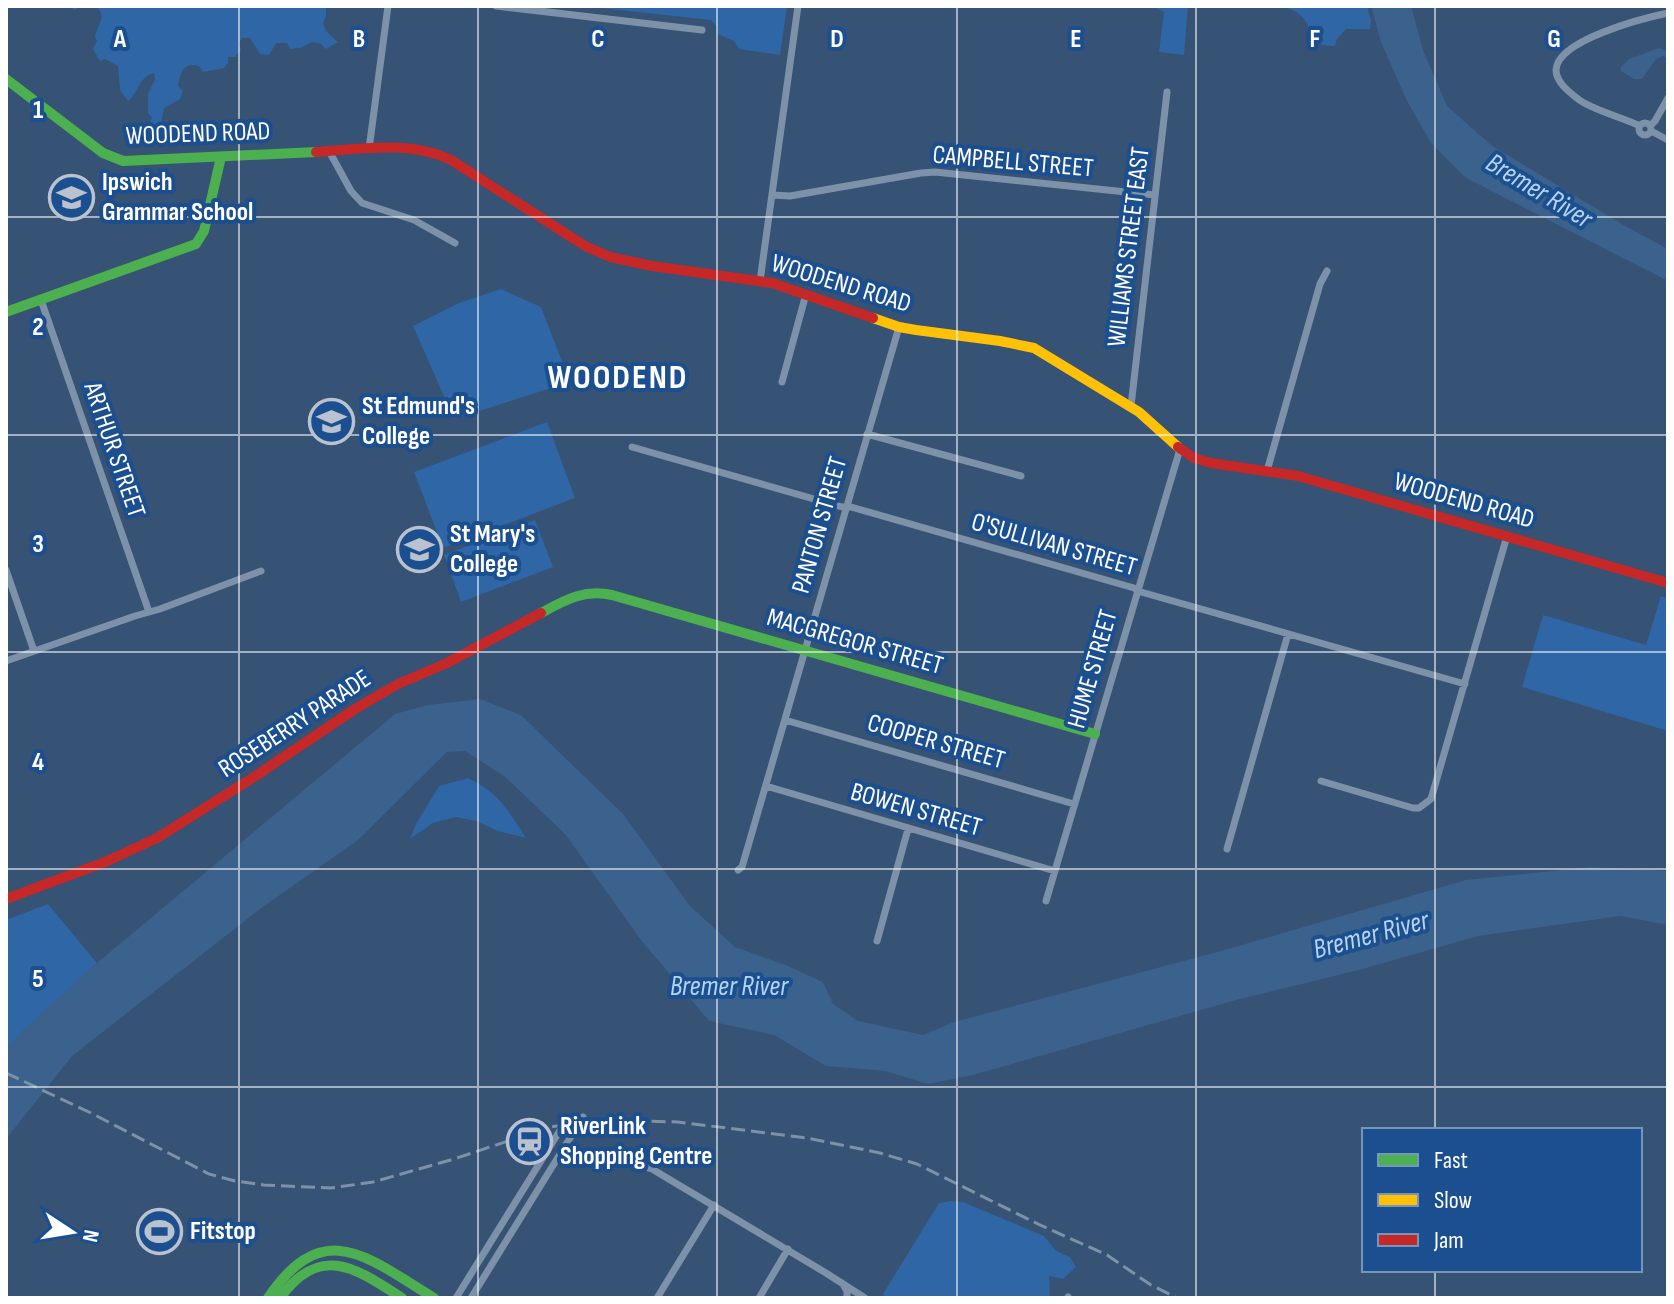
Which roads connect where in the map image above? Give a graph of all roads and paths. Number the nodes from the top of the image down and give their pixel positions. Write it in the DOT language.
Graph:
graph roads {
  1 [pos="388,6"];
  2 [pos="496,6"];
  3 [pos="798,6"];
  4 [pos="1668,13"];
  5 [pos="702,30"];
  6 [pos="6,79"];
  7 [pos="1167,92"];
  8 [pos="1668,98"];
  9 [pos="1650,128"];
  10 [pos="1668,140"];
  11 [pos="369,149"];
  12 [pos="329,151"];
  13 [pos="221,157"];
  14 [pos="772,195"];
  15 [pos="1155,195"];
  16 [pos="455,243"];
  17 [pos="1327,271"];
  18 [pos="760,281"];
  19 [pos="806,294"];
  20 [pos="41,300"];
  21 [pos="6,312"];
  22 [pos="899,327"];
  23 [pos="782,382"];
  24 [pos="1131,406"];
  25 [pos="867,434"];
  26 [pos="632,447"];
  27 [pos="1180,449"];
  28 [pos="1267,471"];
  29 [pos="1021,476"];
  30 [pos="846,507"];
  31 [pos="1507,536"];
  32 [pos="6,570"];
  33 [pos="261,571"];
  34 [pos="1668,583"];
  35 [pos="1138,589"];
  36 [pos="604,593"];
  37 [pos="149,612"];
  38 [pos="1288,634"];
  39 [pos="34,651"];
  40 [pos="805,651"];
  41 [pos="6,661"];
  42 [pos="1465,684"];
  43 [pos="785,720"];
  44 [pos="1095,734"];
  45 [pos="1321,781"];
  46 [pos="766,786"];
  47 [pos="1074,804"];
  48 [pos="908,829"];
  49 [pos="1227,849"];
  50 [pos="738,870"];
  51 [pos="1055,871"];
  52 [pos="6,884"];
  53 [pos="8,900"];
  54 [pos="1046,901"];
  55 [pos="877,941"];
  56 [pos="583,1117"];
  57 [pos="567,1119"];
  58 [pos="645,1167"];
  59 [pos="714,1205"];
  60 [pos="788,1249"];
  61 [pos="322,1251"];
  62 [pos="322,1266"];
  63 [pos="841,1282"];
  64 [pos="268,1298"];
  65 [pos="280,1298"];
  66 [pos="402,1298"];
  67 [pos="434,1298"];
  68 [pos="456,1298"];
  69 [pos="471,1298"];
  70 [pos="657,1298"];
  71 [pos="759,1298"];
  72 [pos="847,1298"];
  73 [pos="865,1298"];
  1 -- 11 [label="street"];
  2 -- 5 [label="street"];
  3 -- 14 [label="street"];
  4 -- 9 [label="street"];
  6 -- 13 [label="street, WOODEND ROAD"];
  7 -- 15 [label="street, WILLIAMS STREET EAST"];
  8 -- 9 [label="street"];
  9 -- 10 [label="street"];
  11 -- 12 [label="street, WOODEND ROAD"];
  11 -- 18 [label="street, WOODEND ROAD"];
  12 -- 13 [label="street, WOODEND ROAD"];
  12 -- 16 [label="street"];
  13 -- 20 [label="street"];
  14 -- 15 [label="street, CAMPBELL STREET"];
  14 -- 18 [label="street"];
  15 -- 24 [label="street, WILLIAMS STREET EAST"];
  17 -- 28 [label="street"];
  18 -- 19 [label="street, WOODEND ROAD"];
  19 -- 22 [label="street, WOODEND ROAD"];
  19 -- 23 [label="street"];
  20 -- 21 [label="street"];
  20 -- 37 [label="street, ARTHUR STREET"];
  22 -- 24 [label="street, WOODEND ROAD"];
  22 -- 25 [label="street, PANTON STREET"];
  24 -- 27 [label="street, WOODEND ROAD"];
  25 -- 29 [label="street"];
  25 -- 30 [label="street, PANTON STREET"];
  26 -- 30 [label="street, O'SULLIVAN STREET"];
  27 -- 28 [label="street, WOODEND ROAD"];
  27 -- 35 [label="street, HUME STREET"];
  28 -- 31 [label="street, WOODEND ROAD"];
  30 -- 35 [label="street, O'SULLIVAN STREET"];
  30 -- 40 [label="street, PANTON STREET"];
  31 -- 34 [label="street, WOODEND ROAD"];
  31 -- 42 [label="street"];
  32 -- 39 [label="street"];
  33 -- 37 [label="street"];
  35 -- 38 [label="street, O'SULLIVAN STREET"];
  35 -- 44 [label="street, HUME STREET"];
  36 -- 40 [label="street, MACGREGOR STREET"];
  36 -- 53 [label="street, ROSEBERRY PARADE"];
  37 -- 39 [label="street"];
  38 -- 42 [label="street, O'SULLIVAN STREET"];
  38 -- 49 [label="street"];
  39 -- 41 [label="street"];
  40 -- 43 [label="street, PANTON STREET"];
  40 -- 44 [label="street, MACGREGOR STREET"];
  42 -- 45 [label="street"];
  43 -- 46 [label="street, PANTON STREET"];
  43 -- 47 [label="street, COOPER STREET"];
  44 -- 47 [label="street, HUME STREET"];
  46 -- 48 [label="street, BOWEN STREET"];
  46 -- 50 [label="street, PANTON STREET"];
  47 -- 51 [label="street, HUME STREET"];
  48 -- 51 [label="street, BOWEN STREET"];
  48 -- 55 [label="street"];
  51 -- 54 [label="street, HUME STREET"];
  52 -- 53 [label="street"];
  56 -- 69 [label="street"];
  57 -- 68 [label="street"];
  58 -- 59 [label="street"];
  59 -- 60 [label="street"];
  59 -- 70 [label="street"];
  60 -- 63 [label="street"];
  60 -- 71 [label="street"];
  61 -- 62 [label="street"];
  61 -- 64 [label="street"];
  61 -- 67 [label="street"];
  62 -- 65 [label="street"];
  62 -- 66 [label="street"];
  63 -- 72 [label="street"];
  63 -- 73 [label="street"];
}
